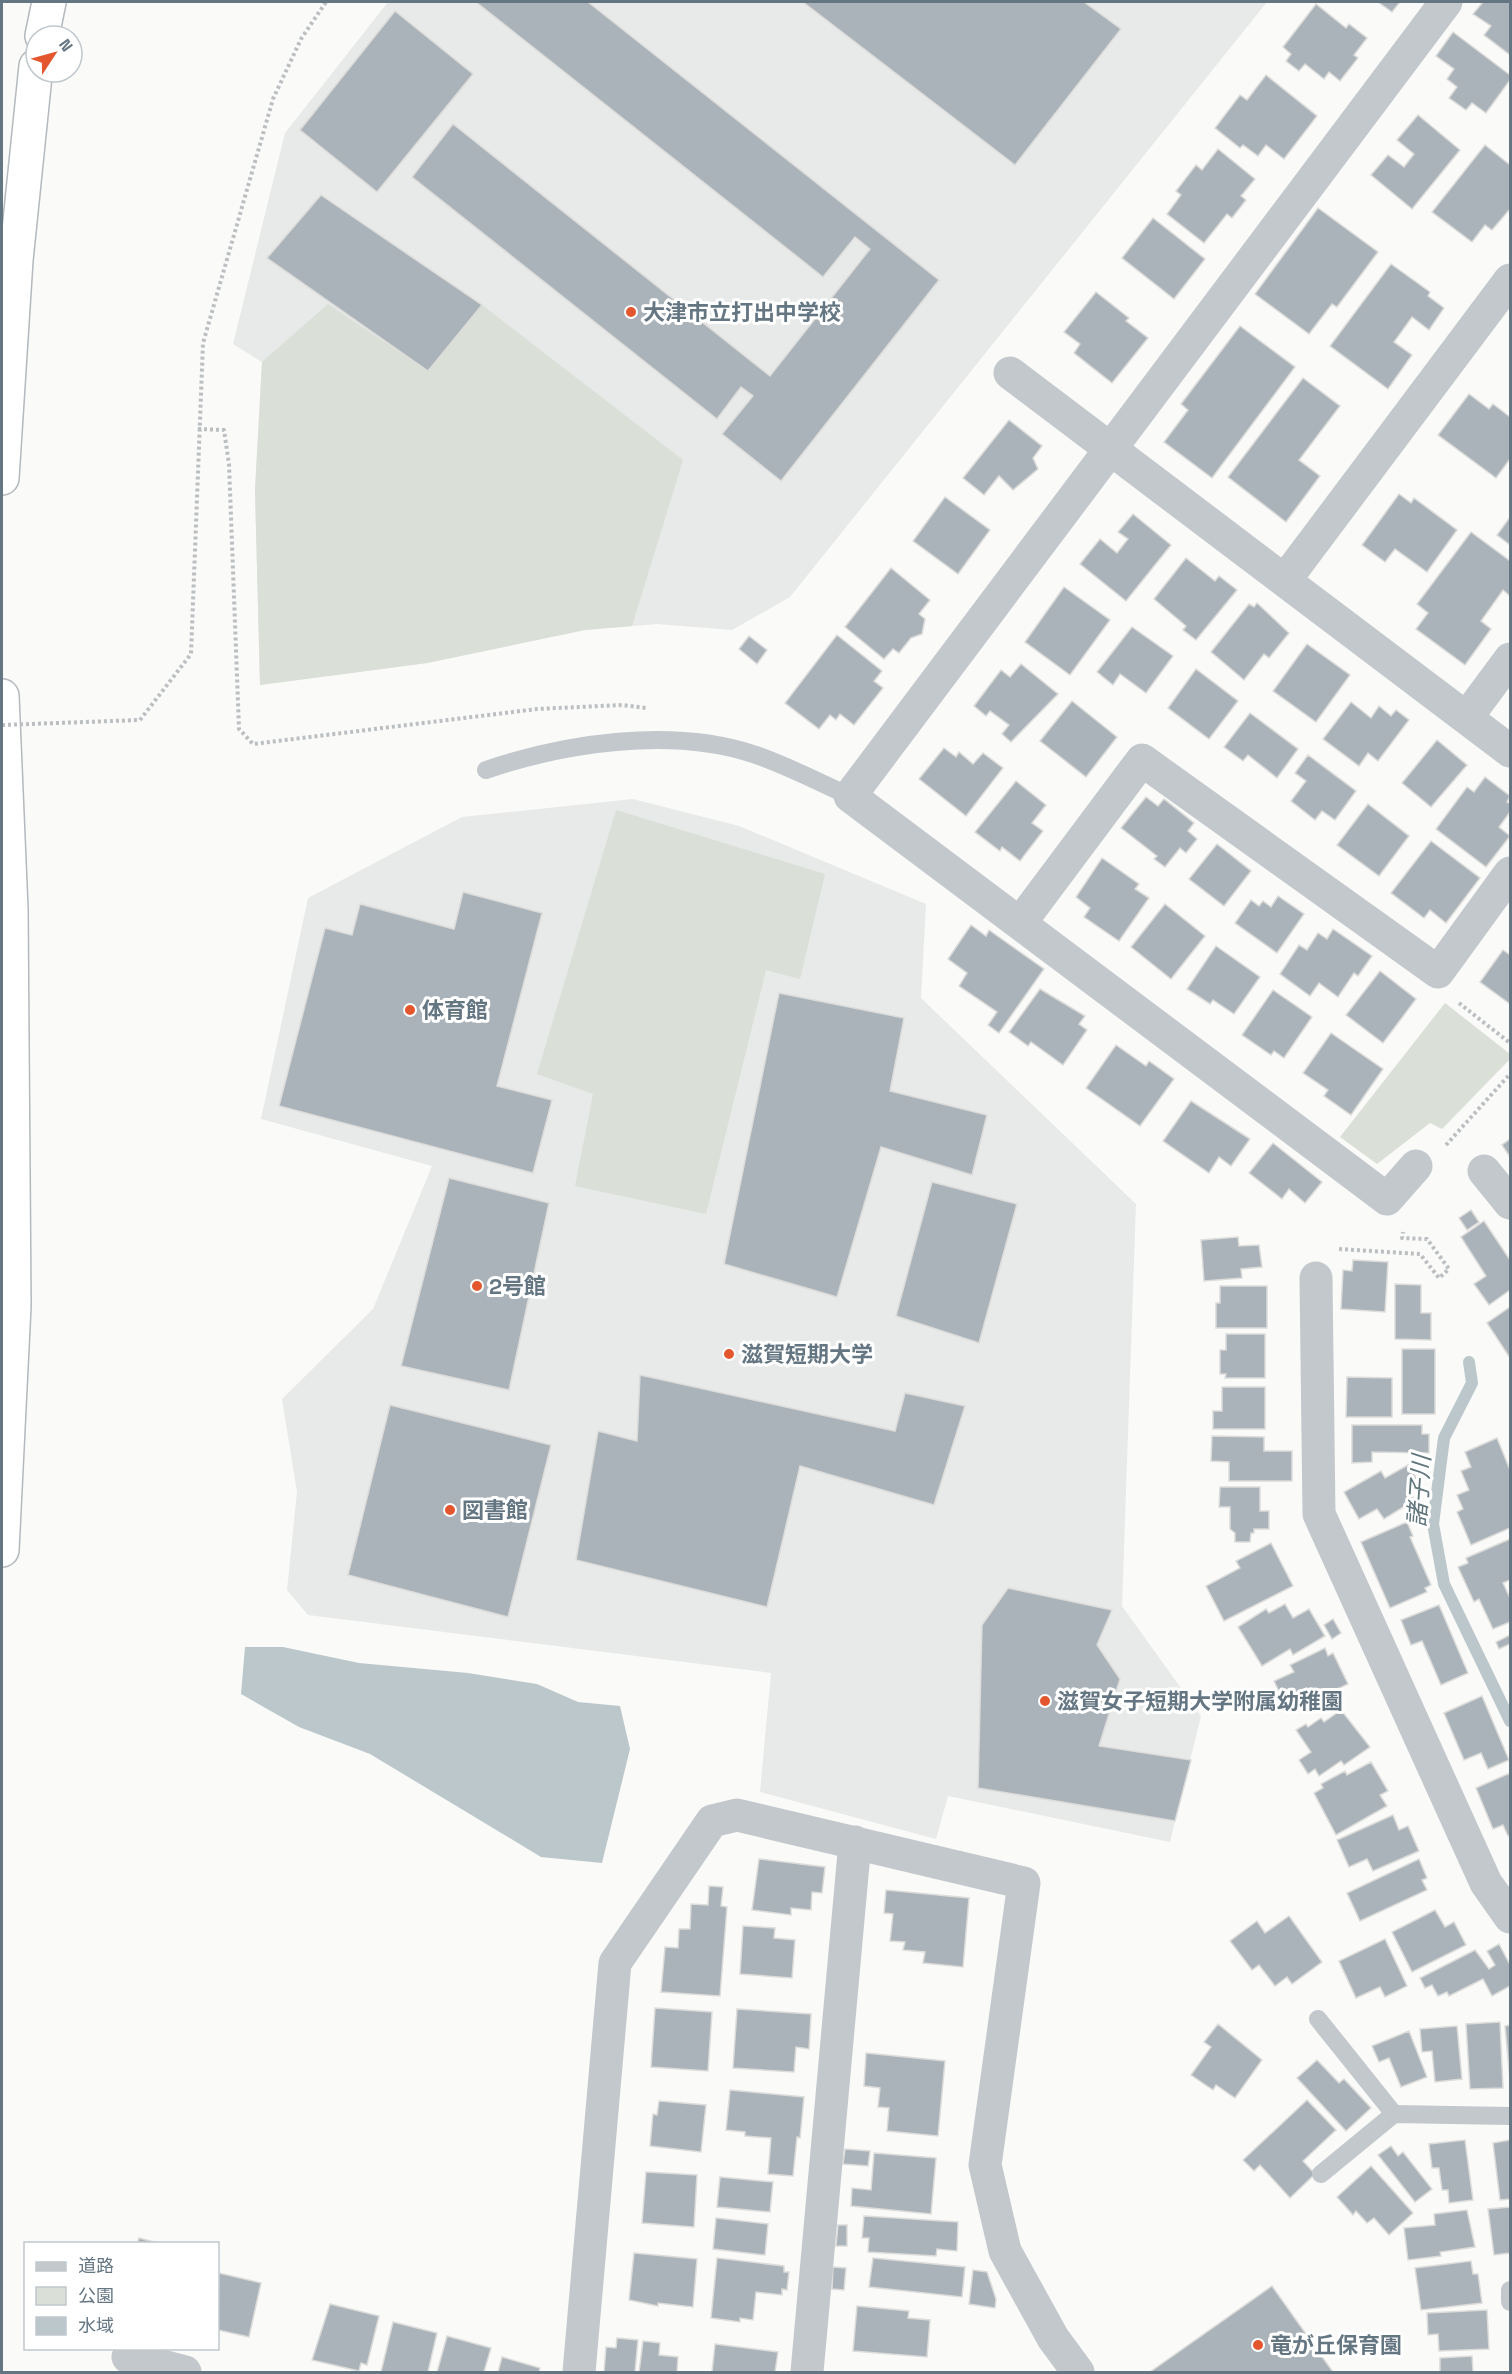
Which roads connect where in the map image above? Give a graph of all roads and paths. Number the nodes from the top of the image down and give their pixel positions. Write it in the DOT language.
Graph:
graph roads {
  1 [pos="49,2"];
  2 [pos="326,2"];
  3 [pos="1446,2"];
  4 [pos="44,24"];
  5 [pos="34,84"];
  6 [pos="1510,280"];
  7 [pos="1010,373"];
  8 [pos="198,429"];
  9 [pos="1110,449"];
  10 [pos="2,478"];
  11 [pos="1284,580"];
  12 [pos="1510,659"];
  13 [pos="2,696"];
  14 [pos="652,709"];
  15 [pos="1467,717"];
  16 [pos="2,725"];
  17 [pos="1510,751"];
  18 [pos="486,770"];
  19 [pos="850,796"];
  20 [pos="1510,873"];
  21 [pos="1021,922"];
  22 [pos="1438,972"];
  23 [pos="1510,1043"];
  24 [pos="1510,1074"];
  25 [pos="1444,1147"];
  26 [pos="1416,1166"];
  27 [pos="1484,1171"];
  28 [pos="1510,1203"];
  29 [pos="1402,1238"];
  30 [pos="1329,1248"];
  31 [pos="1316,1278"];
  32 [pos="2,1550"];
  33 [pos="855,1842"];
  34 [pos="1510,1917"];
  35 [pos="1318,2019"];
  36 [pos="1394,2114"];
  37 [pos="1510,2116"];
  38 [pos="1321,2174"];
  39 [pos="1510,2290"];
  40 [pos="1510,2302"];
  41 [pos="128,2356"];
  42 [pos="185,2373"];
  43 [pos="579,2373"];
  44 [pos="807,2373"];
  45 [pos="1078,2373"];
  1 -- 4 [label="highway"];
  2 -- 8 [label="path"];
  3 -- 9 [label="street"];
  5 -- 10 [label="highway"];
  6 -- 11 [label="street"];
  7 -- 9 [label="street"];
  8 -- 14 [label="path"];
  8 -- 16 [label="path, bridge"];
  9 -- 11 [label="street"];
  9 -- 19 [label="street"];
  11 -- 15 [label="street"];
  12 -- 15 [label="street"];
  13 -- 32 [label="highway"];
  15 -- 17 [label="street"];
  18 -- 19 [label="lane"];
  19 -- 21 [label="street"];
  20 -- 22 [label="street"];
  21 -- 22 [label="street"];
  21 -- 26 [label="street"];
  22 -- 23 [label="path"];
  24 -- 25 [label="path"];
  27 -- 28 [label="street"];
  29 -- 30 [label="path"];
  31 -- 34 [label="street"];
  33 -- 43 [label="street"];
  33 -- 44 [label="street"];
  33 -- 45 [label="street"];
  35 -- 36 [label="lane"];
  36 -- 37 [label="lane"];
  36 -- 38 [label="lane"];
  39 -- 40 [label="lane"];
  41 -- 42 [label="street"];
}
